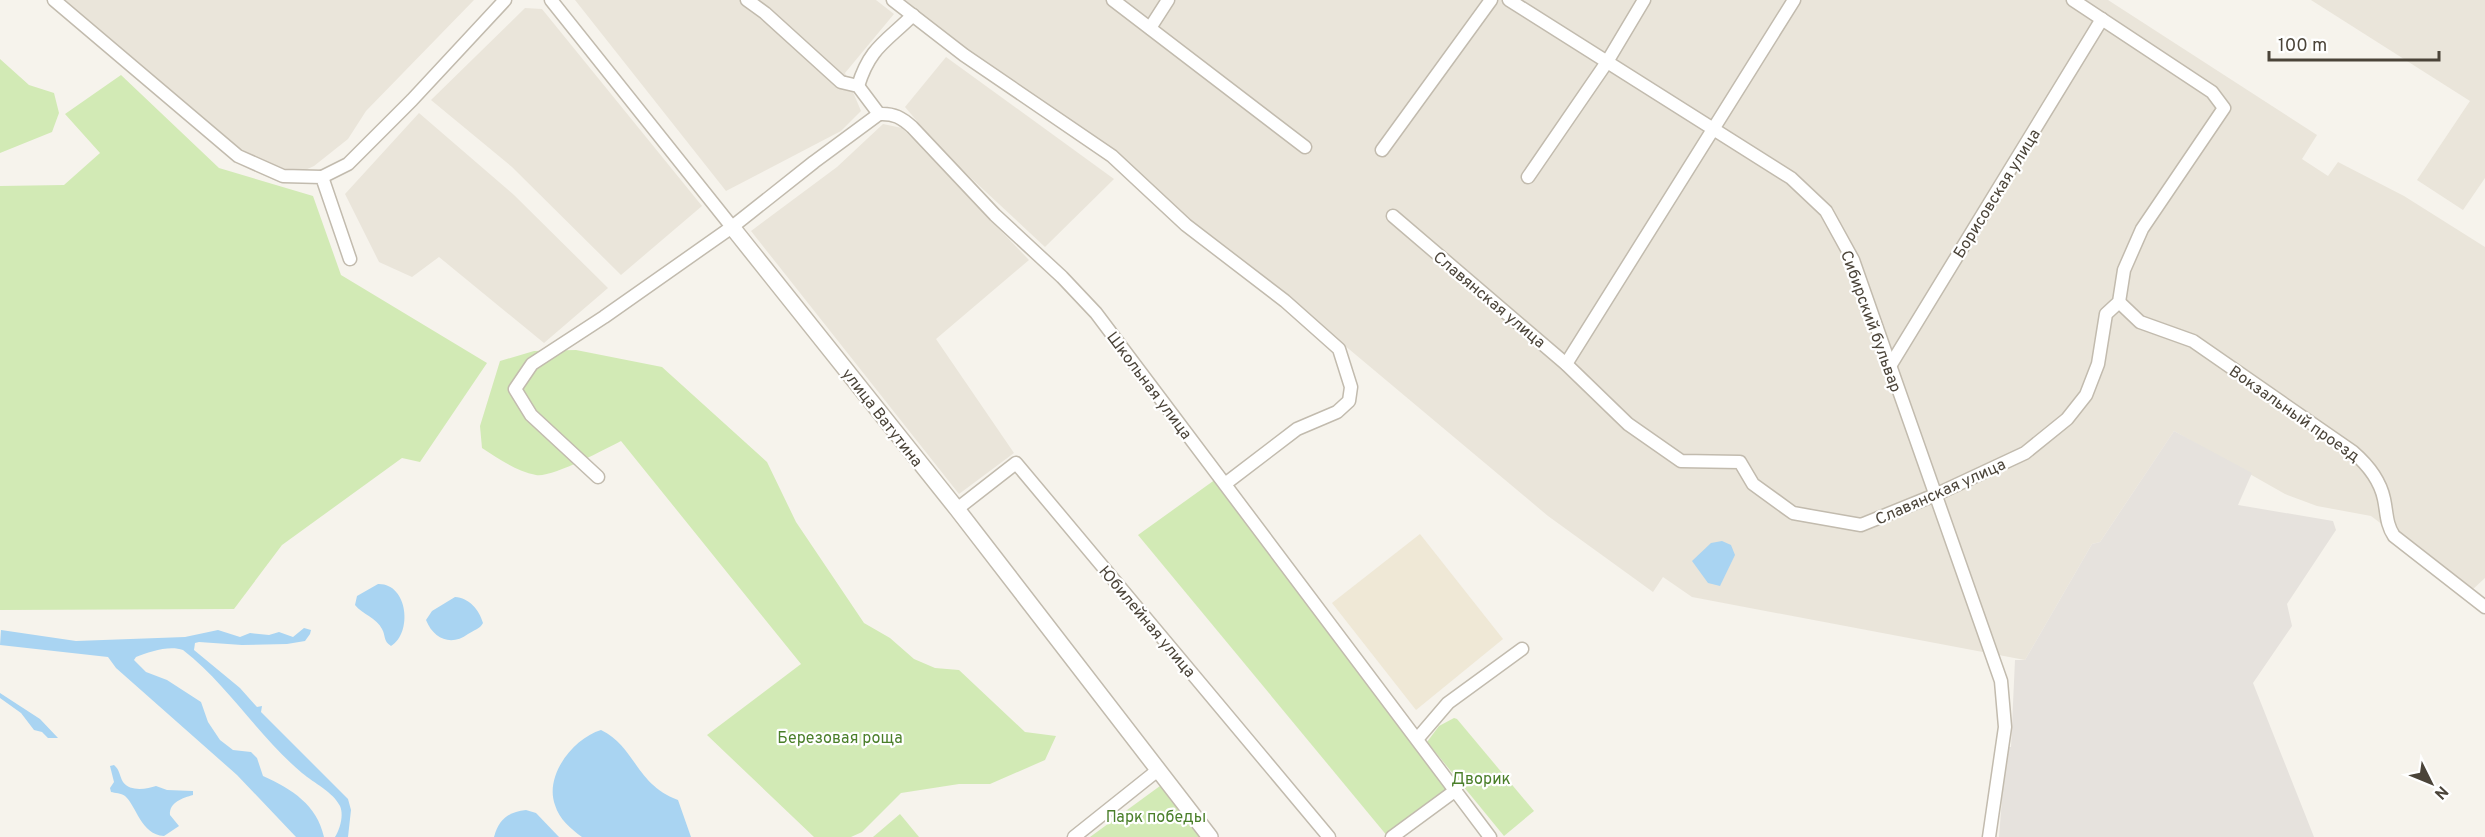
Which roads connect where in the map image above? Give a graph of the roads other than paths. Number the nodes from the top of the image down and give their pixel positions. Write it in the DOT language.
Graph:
graph roads {
  1 [pos="54,0"];
  2 [pos="505,0"];
  3 [pos="551,0"];
  4 [pos="747,0"];
  5 [pos="893,0"];
  6 [pos="1113,0"];
  7 [pos="1168,0"];
  8 [pos="1491,0"];
  9 [pos="1509,0"];
  10 [pos="1644,0"];
  11 [pos="1794,0"];
  12 [pos="2073,0"];
  13 [pos="913,15"];
  14 [pos="2102,19"];
  15 [pos="1150,28"];
  16 [pos="1607,62"];
  17 [pos="858,86"];
  18 [pos="879,114"];
  19 [pos="1712,129"];
  20 [pos="1305,147"];
  21 [pos="1382,150"];
  22 [pos="322,177"];
  23 [pos="1528,177"];
  24 [pos="1393,216"];
  25 [pos="732,227"];
  26 [pos="350,259"];
  27 [pos="2120,302"];
  28 [pos="1566,364"];
  29 [pos="1890,366"];
  30 [pos="598,477"];
  31 [pos="1225,484"];
  32 [pos="1935,495"];
  33 [pos="957,509"];
  34 [pos="2485,607"];
  35 [pos="1522,650"];
  36 [pos="1418,738"];
  37 [pos="1158,770"];
  38 [pos="1456,790"];
  39 [pos="1074,837"];
  40 [pos="1210,837"];
  41 [pos="1329,837"];
  42 [pos="1392,837"];
  43 [pos="1490,837"];
  44 [pos="1989,837"];
  1 -- 22 [label="street"];
  2 -- 22 [label="street"];
  3 -- 25 [label="street, улица Ватутина"];
  4 -- 17 [label="street"];
  5 -- 13 [label="street"];
  6 -- 15 [label="street"];
  7 -- 15 [label="street"];
  8 -- 21 [label="street"];
  9 -- 16 [label="street, Сибирский бульвар"];
  10 -- 16 [label="street"];
  11 -- 19 [label="street"];
  12 -- 14 [label="street"];
  13 -- 17 [label="street"];
  13 -- 31 [label="street"];
  14 -- 27 [label="street, Славянская улица"];
  14 -- 29 [label="street, Борисовская улица"];
  15 -- 20 [label="street"];
  16 -- 19 [label="street, Сибирский бульвар"];
  16 -- 23 [label="street"];
  17 -- 18 [label="street"];
  18 -- 25 [label="street"];
  18 -- 31 [label="street, Школьная улица"];
  19 -- 28 [label="street"];
  19 -- 29 [label="street, Сибирский бульвар"];
  22 -- 26 [label="street"];
  24 -- 28 [label="street, Славянская улица"];
  25 -- 30 [label="street"];
  25 -- 33 [label="street, улица Ватутина"];
  27 -- 32 [label="street, Славянская улица"];
  27 -- 34 [label="street, Вокзальный проезд"];
  28 -- 32 [label="street, Славянская улица"];
  29 -- 32 [label="street, Сибирский бульвар"];
  31 -- 36 [label="street, Школьная улица"];
  32 -- 44 [label="street, Сибирский бульвар"];
  33 -- 37 [label="street, улица Ватутина"];
  33 -- 41 [label="street, Юбилейная улица"];
  35 -- 36 [label="street"];
  36 -- 38 [label="street, Школьная улица"];
  37 -- 39 [label="street"];
  37 -- 40 [label="street, улица Ватутина"];
  38 -- 42 [label="street"];
  38 -- 43 [label="street, Школьная улица"];
}
